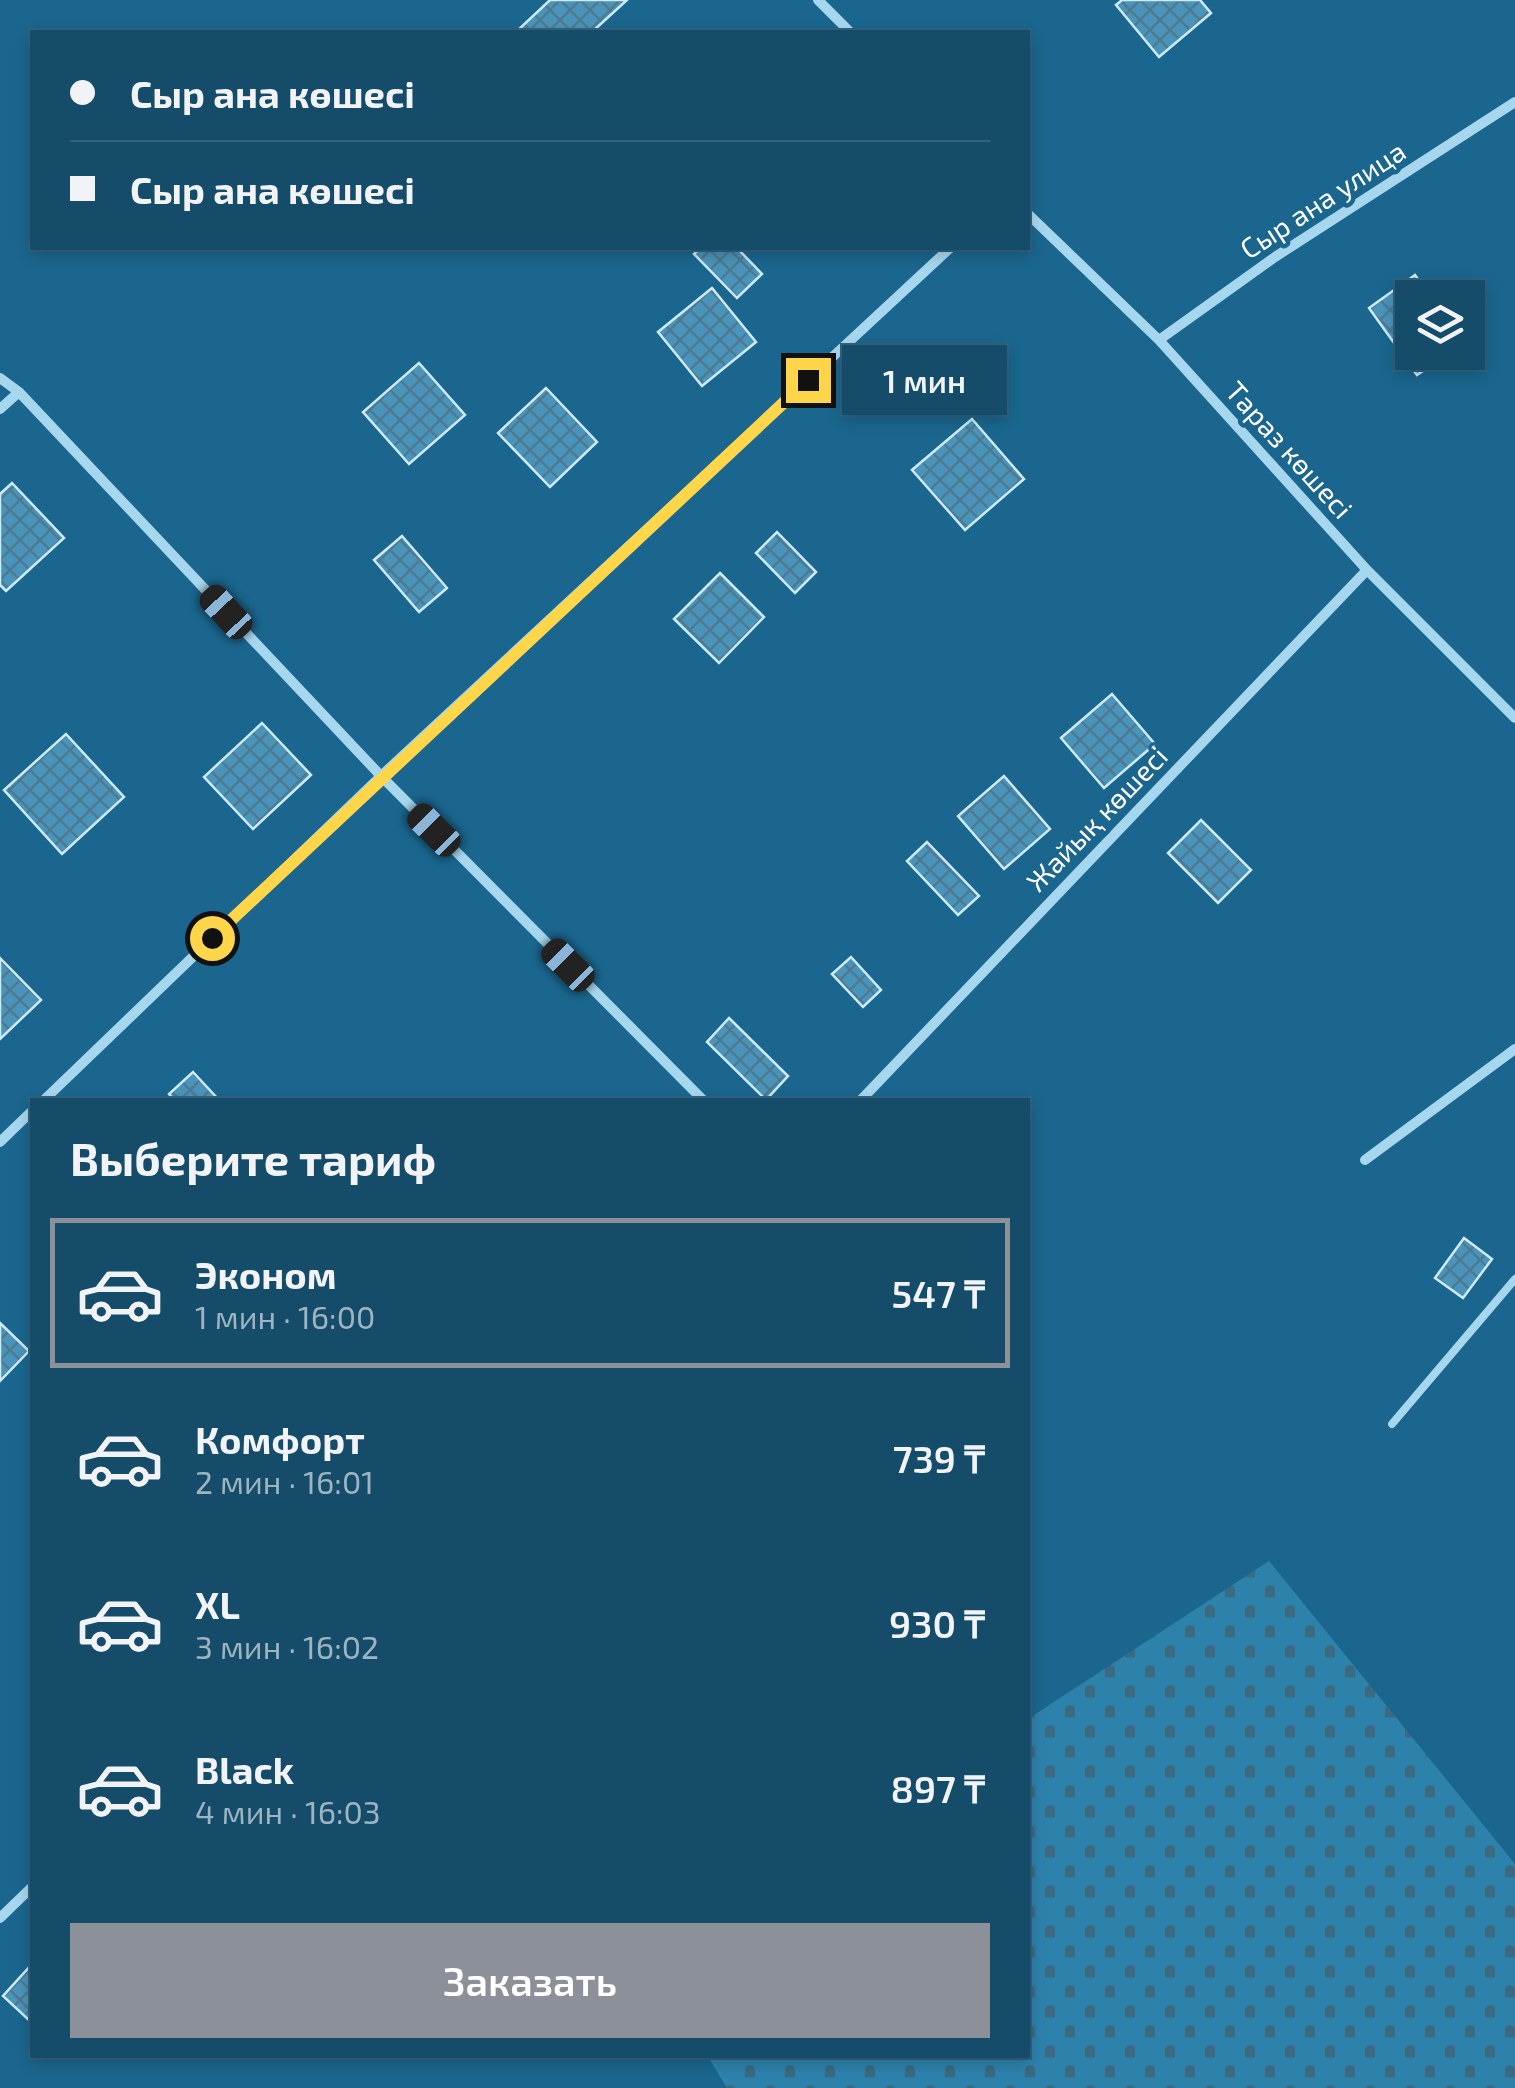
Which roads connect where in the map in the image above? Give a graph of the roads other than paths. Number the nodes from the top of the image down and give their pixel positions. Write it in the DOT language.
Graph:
graph roads {
  1 [pos="818,0"];
  2 [pos="848,30"];
  3 [pos="1515,102"];
  4 [pos="1030,216"];
  5 [pos="948,250"];
  6 [pos="1159,340"];
  7 [pos="0,378"];
  8 [pos="19,392"];
  9 [pos="0,409"];
  10 [pos="1367,570"];
  11 [pos="1515,718"];
  12 [pos="381,776"];
  13 [pos="1515,1049"];
  14 [pos="46,1098"];
  15 [pos="701,1098"];
  16 [pos="863,1098"];
  17 [pos="30,1113"];
  18 [pos="0,1142"];
  19 [pos="1366,1160"];
  20 [pos="1515,1279"];
  21 [pos="1392,1424"];
  22 [pos="30,1889"];
  23 [pos="0,1918"];
  1 -- 2 [label="street"];
  3 -- 6 [label="street, Сыр ана улица"];
  4 -- 6 [label="street, Тараз көшесі"];
  5 -- 12 [label="street"];
  6 -- 10 [label="street, Тараз көшесі"];
  7 -- 8 [label="street"];
  8 -- 9 [label="street"];
  8 -- 12 [label="street"];
  10 -- 11 [label="street, Тараз көшесі"];
  10 -- 16 [label="street, Жайық көшесі"];
  12 -- 14 [label="street"];
  12 -- 15 [label="street"];
  13 -- 19 [label="street"];
  17 -- 18 [label="street"];
  20 -- 21 [label="lane"];
  22 -- 23 [label="street"];
}
